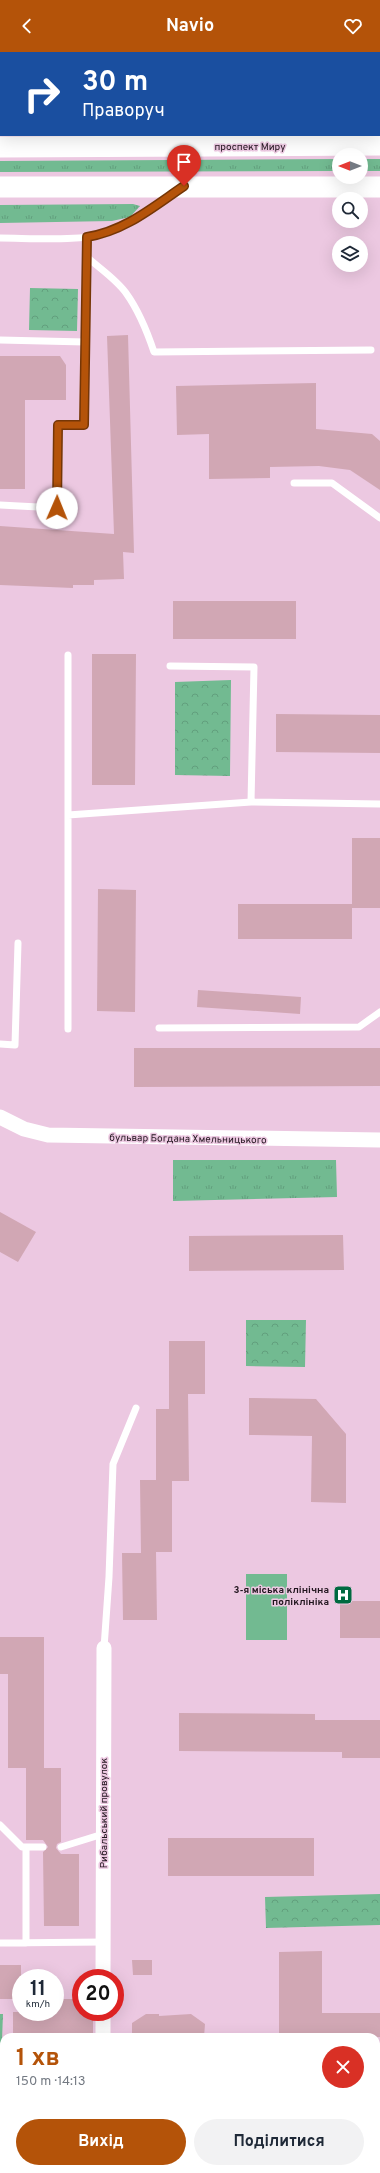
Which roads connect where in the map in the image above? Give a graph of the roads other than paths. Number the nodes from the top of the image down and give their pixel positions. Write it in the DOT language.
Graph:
graph roads {
  1 [pos="380,145"];
  2 [pos="0,147"];
  3 [pos="0,186"];
  4 [pos="184,186"];
  5 [pos="380,186"];
  6 [pos="87,237"];
  7 [pos="0,238"];
  8 [pos="87,256"];
  9 [pos="0,340"];
  10 [pos="85,342"];
  11 [pos="371,350"];
  12 [pos="294,483"];
  13 [pos="0,505"];
  14 [pos="380,518"];
  15 [pos="68,655"];
  16 [pos="170,666"];
  17 [pos="251,802"];
  18 [pos="380,804"];
  19 [pos="68,815"];
  20 [pos="18,943"];
  21 [pos="380,1012"];
  22 [pos="159,1028"];
  23 [pos="68,1029"];
  24 [pos="0,1044"];
  25 [pos="0,1117"];
  26 [pos="380,1140"];
  27 [pos="136,1408"];
  28 [pos="104,1648"];
  29 [pos="0,1825"];
  30 [pos="103,1834"];
  31 [pos="61,1846"];
  32 [pos="26,1847"];
  33 [pos="43,1847"];
  34 [pos="103,1942"];
  35 [pos="0,1943"];
  36 [pos="26,1943"];
  37 [pos="103,1969"];
  38 [pos="103,2021"];
  39 [pos="103,2033"];
  1 -- 2 [label="main road, проспект Миру"];
  3 -- 4 [label="main road"];
  4 -- 5 [label="main road"];
  4 -- 6 [label="lane"];
  6 -- 7 [label="lane"];
  6 -- 8 [label="lane"];
  8 -- 10 [label="lane"];
  8 -- 11 [label="lane"];
  9 -- 10 [label="lane"];
  10 -- 13 [label="lane"];
  12 -- 14 [label="lane"];
  15 -- 19 [label="lane"];
  16 -- 17 [label="lane"];
  17 -- 18 [label="lane"];
  17 -- 19 [label="lane"];
  19 -- 23 [label="lane"];
  20 -- 24 [label="lane"];
  21 -- 22 [label="lane"];
  25 -- 26 [label="street, бульвар Богдана Хмельницького"];
  27 -- 28 [label="lane"];
  28 -- 30 [label="street, Рибальський провулок"];
  29 -- 32 [label="lane"];
  30 -- 31 [label="lane"];
  30 -- 34 [label="street, Рибальський провулок"];
  32 -- 33 [label="lane"];
  32 -- 36 [label="lane"];
  34 -- 36 [label="lane"];
  34 -- 37 [label="street, Рибальський провулок"];
  35 -- 36 [label="lane"];
  38 -- 39 [label="street"];
}
